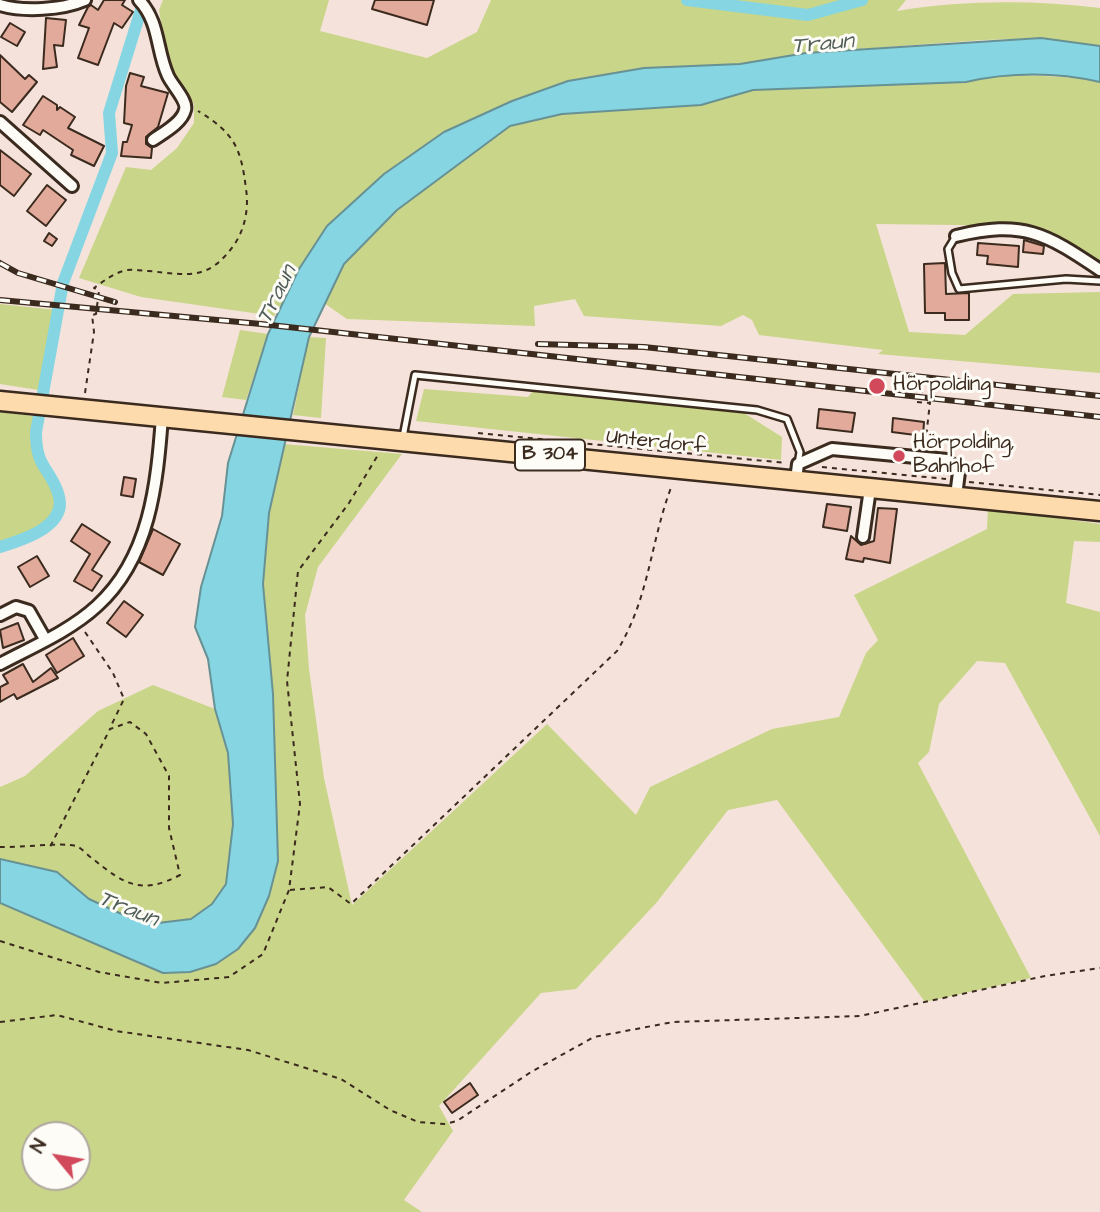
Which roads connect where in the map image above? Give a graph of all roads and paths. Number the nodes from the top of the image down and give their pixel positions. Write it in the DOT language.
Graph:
graph roads {
  1 [pos="85,0"];
  2 [pos="143,4"];
  3 [pos="0,5"];
  4 [pos="185,103"];
  5 [pos="0,122"];
  6 [pos="153,140"];
  7 [pos="72,186"];
  8 [pos="956,236"];
  9 [pos="1100,270"];
  10 [pos="1100,281"];
  11 [pos="918,391"];
  12 [pos="85,395"];
  13 [pos="7,402"];
  14 [pos="917,402"];
  15 [pos="930,403"];
  16 [pos="162,417"];
  17 [pos="473,432"];
  18 [pos="395,440"];
  19 [pos="924,458"];
  20 [pos="678,468"];
  21 [pos="797,472"];
  22 [pos="870,489"];
  23 [pos="957,489"];
  24 [pos="1100,495"];
  25 [pos="1100,511"];
  26 [pos="863,537"];
  27 [pos="0,615"];
  28 [pos="77,621"];
  29 [pos="45,639"];
  30 [pos="0,664"];
  31 [pos="110,729"];
  32 [pos="0,847"];
  33 [pos="50,847"];
  34 [pos="289,890"];
  35 [pos="0,941"];
  36 [pos="1100,968"];
  37 [pos="0,1022"];
  1 -- 3 [label="street"];
  2 -- 4 [label="street"];
  4 -- 6 [label="street"];
  4 -- 12 [label="path"];
  5 -- 7 [label="street"];
  8 -- 9 [label="street"];
  8 -- 10 [label="lane"];
  11 -- 15 [label="path"];
  13 -- 16 [label="main road, B 304"];
  14 -- 15 [label="path"];
  15 -- 19 [label="path"];
  16 -- 18 [label="main road, Unterdorf / B 304"];
  16 -- 28 [label="street"];
  17 -- 21 [label="path"];
  18 -- 20 [label="main road, Unterdorf / B 304"];
  18 -- 21 [label="lane"];
  18 -- 34 [label="path"];
  19 -- 21 [label="street, Unterdorf"];
  19 -- 23 [label="street, Unterdorf"];
  20 -- 21 [label="main road, Unterdorf / B 304"];
  20 -- 34 [label="path"];
  21 -- 22 [label="main road, Unterdorf / B 304"];
  21 -- 23 [label="path"];
  22 -- 23 [label="main road, Unterdorf / B 304"];
  22 -- 26 [label="street"];
  23 -- 24 [label="path"];
  23 -- 25 [label="main road, Unterdorf / B 304"];
  27 -- 29 [label="street"];
  28 -- 29 [label="street"];
  28 -- 31 [label="path"];
  29 -- 30 [label="street"];
  31 -- 33 [label="path"];
  31 -- 33 [label="path"];
  32 -- 33 [label="path"];
  34 -- 35 [label="path"];
  36 -- 37 [label="path"];
}
